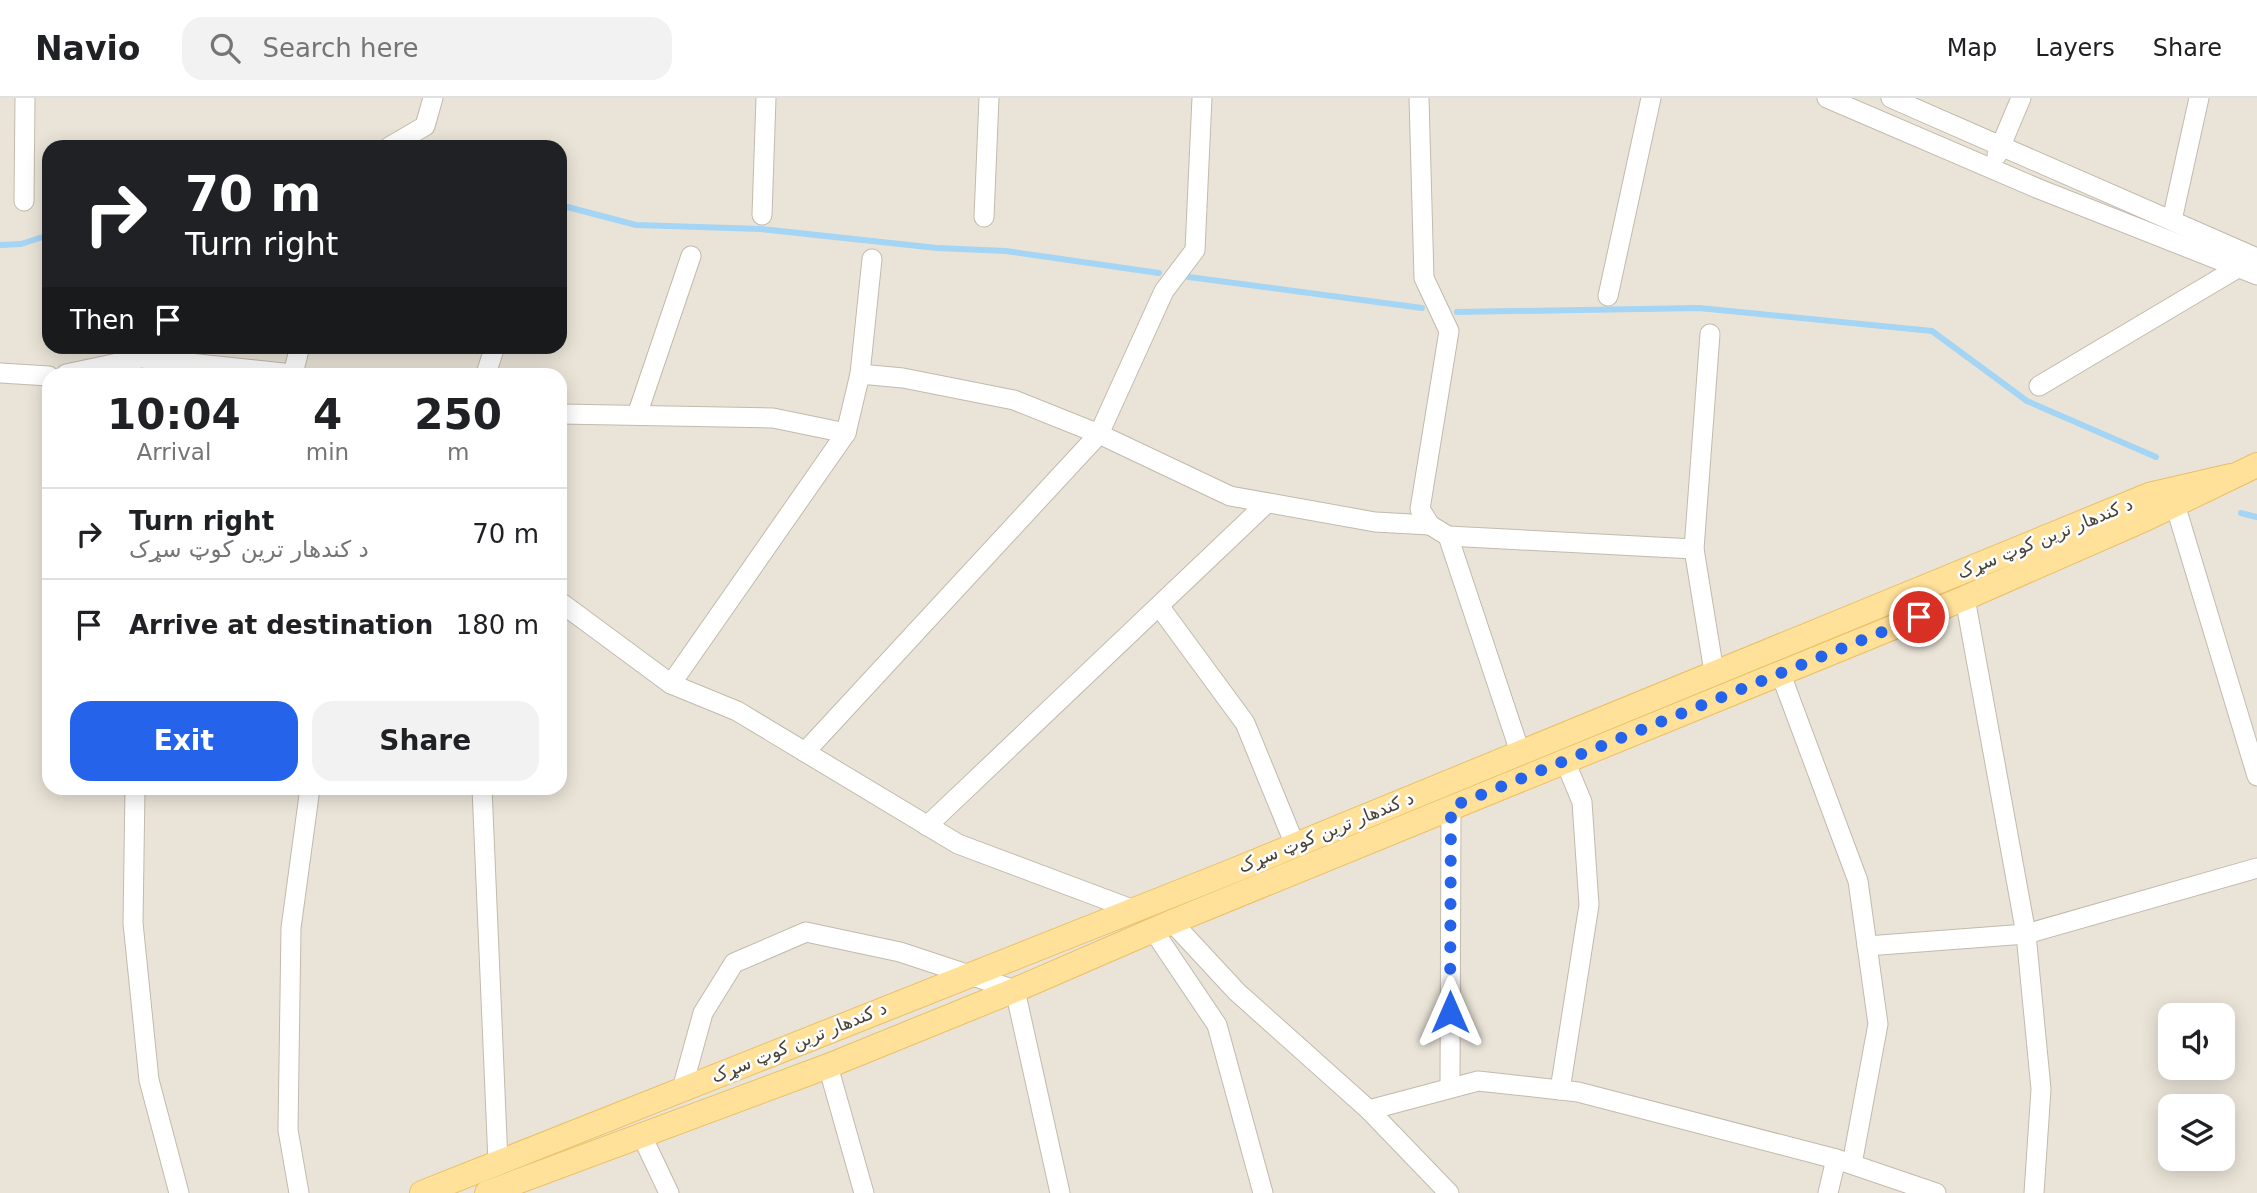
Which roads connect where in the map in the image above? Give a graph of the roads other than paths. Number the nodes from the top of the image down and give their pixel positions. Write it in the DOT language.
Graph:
graph roads {
  1 [pos="25,98"];
  2 [pos="433,98"];
  3 [pos="766,98"];
  4 [pos="989,98"];
  5 [pos="1202,98"];
  6 [pos="1419,98"];
  7 [pos="1651,98"];
  8 [pos="1891,98"];
  9 [pos="2021,98"];
  10 [pos="2199,98"];
  11 [pos="1830,99"];
  12 [pos="401,140"];
  13 [pos="2001,146"];
  14 [pos="1991,168"];
  15 [pos="24,201"];
  16 [pos="762,215"];
  17 [pos="984,217"];
  18 [pos="2172,220"];
  19 [pos="691,256"];
  20 [pos="872,259"];
  21 [pos="2256,262"];
  22 [pos="2237,268"];
  23 [pos="1608,296"];
  24 [pos="1710,334"];
  25 [pos="141,366"];
  26 [pos="122,368"];
  27 [pos="179,368"];
  28 [pos="0,373"];
  29 [pos="860,374"];
  30 [pos="42,376"];
  31 [pos="2039,386"];
  32 [pos="567,414"];
  33 [pos="637,415"];
  34 [pos="846,433"];
  35 [pos="1099,434"];
  36 [pos="2257,465"];
  37 [pos="2173,497"];
  38 [pos="1267,503"];
  39 [pos="1430,525"];
  40 [pos="1448,536"];
  41 [pos="1694,549"];
  42 [pos="1965,598"];
  43 [pos="1159,606"];
  44 [pos="567,608"];
  45 [pos="1714,672"];
  46 [pos="1780,672"];
  47 [pos="671,684"];
  48 [pos="805,752"];
  49 [pos="1520,752"];
  50 [pos="1565,761"];
  51 [pos="2257,776"];
  52 [pos="135,795"];
  53 [pos="309,795"];
  54 [pos="482,795"];
  55 [pos="1451,807"];
  56 [pos="927,826"];
  57 [pos="1295,845"];
  58 [pos="2257,868"];
  59 [pos="1134,910"];
  60 [pos="1163,926"];
  61 [pos="2026,934"];
  62 [pos="1867,946"];
  63 [pos="969,975"];
  64 [pos="1015,990"];
  65 [pos="828,1066"];
  66 [pos="682,1088"];
  67 [pos="1450,1088"];
  68 [pos="1560,1090"];
  69 [pos="1369,1110"];
  70 [pos="641,1134"];
  71 [pos="1844,1162"];
  72 [pos="498,1163"];
  73 [pos="496,1191"];
  74 [pos="179,1193"];
  75 [pos="299,1193"];
  76 [pos="422,1193"];
  77 [pos="669,1193"];
  78 [pos="864,1193"];
  79 [pos="1060,1193"];
  80 [pos="1263,1193"];
  81 [pos="1449,1193"];
  82 [pos="1828,1193"];
  83 [pos="1936,1193"];
  84 [pos="2034,1193"];
  1 -- 15 [label="street"];
  2 -- 12 [label="street"];
  3 -- 16 [label="street"];
  4 -- 17 [label="street"];
  5 -- 35 [label="street"];
  6 -- 39 [label="street"];
  7 -- 23 [label="street"];
  8 -- 13 [label="street"];
  9 -- 13 [label="street"];
  10 -- 18 [label="street"];
  11 -- 14 [label="street"];
  13 -- 14 [label="street"];
  13 -- 18 [label="street"];
  14 -- 22 [label="street"];
  18 -- 21 [label="street"];
  19 -- 33 [label="street"];
  20 -- 29 [label="street"];
  21 -- 22 [label="street"];
  22 -- 31 [label="street"];
  24 -- 41 [label="street"];
  25 -- 26 [label="street"];
  25 -- 27 [label="street"];
  28 -- 30 [label="street"];
  29 -- 34 [label="street"];
  29 -- 35 [label="street"];
  32 -- 33 [label="street"];
  33 -- 34 [label="street"];
  34 -- 47 [label="street"];
  35 -- 38 [label="street"];
  35 -- 48 [label="street"];
  36 -- 37 [label="main road, د کندهار ترين کوټ سړک"];
  37 -- 42 [label="main road, د کندهار ترين کوټ سړک"];
  37 -- 45 [label="main road, د کندهار ترين کوټ سړک"];
  37 -- 51 [label="street"];
  38 -- 39 [label="street"];
  38 -- 43 [label="street"];
  39 -- 40 [label="street"];
  40 -- 41 [label="street"];
  40 -- 49 [label="street"];
  41 -- 45 [label="street"];
  42 -- 46 [label="main road, د کندهار ترين کوټ سړک"];
  42 -- 61 [label="street"];
  43 -- 56 [label="street"];
  43 -- 57 [label="street"];
  44 -- 47 [label="street"];
  45 -- 49 [label="main road, د کندهار ترين کوټ سړک"];
  46 -- 50 [label="main road, د کندهار ترين کوټ سړک"];
  46 -- 62 [label="street"];
  47 -- 48 [label="street"];
  48 -- 56 [label="street"];
  49 -- 57 [label="main road, د کندهار ترين کوټ سړک"];
  50 -- 55 [label="main road, د کندهار ترين کوټ سړک"];
  50 -- 68 [label="street"];
  52 -- 74 [label="street"];
  53 -- 75 [label="street"];
  54 -- 72 [label="street"];
  55 -- 60 [label="main road, د کندهار ترين کوټ سړک"];
  55 -- 67 [label="street"];
  56 -- 59 [label="street"];
  57 -- 59 [label="main road, د کندهار ترين کوټ سړک"];
  58 -- 61 [label="street"];
  59 -- 63 [label="main road, د کندهار ترين کوټ سړک"];
  60 -- 64 [label="main road, د کندهار ترين کوټ سړک"];
  60 -- 69 [label="street"];
  60 -- 80 [label="street"];
  61 -- 62 [label="street"];
  61 -- 84 [label="street"];
  62 -- 71 [label="street"];
  63 -- 64 [label="street"];
  63 -- 66 [label="main road, د کندهار ترين کوټ سړک"];
  63 -- 66 [label="street"];
  64 -- 65 [label="main road, د کندهار ترين کوټ سړک"];
  64 -- 79 [label="street"];
  65 -- 70 [label="main road, د کندهار ترين کوټ سړک"];
  65 -- 78 [label="street"];
  66 -- 72 [label="main road, د کندهار ترين کوټ سړک"];
  67 -- 68 [label="street"];
  67 -- 69 [label="street"];
  68 -- 71 [label="street"];
  69 -- 81 [label="street"];
  70 -- 73 [label="main road, د کندهار ترين کوټ سړک"];
  70 -- 77 [label="street"];
  71 -- 82 [label="street"];
  71 -- 83 [label="street"];
  72 -- 76 [label="main road, د کندهار ترين کوټ سړک"];
}
